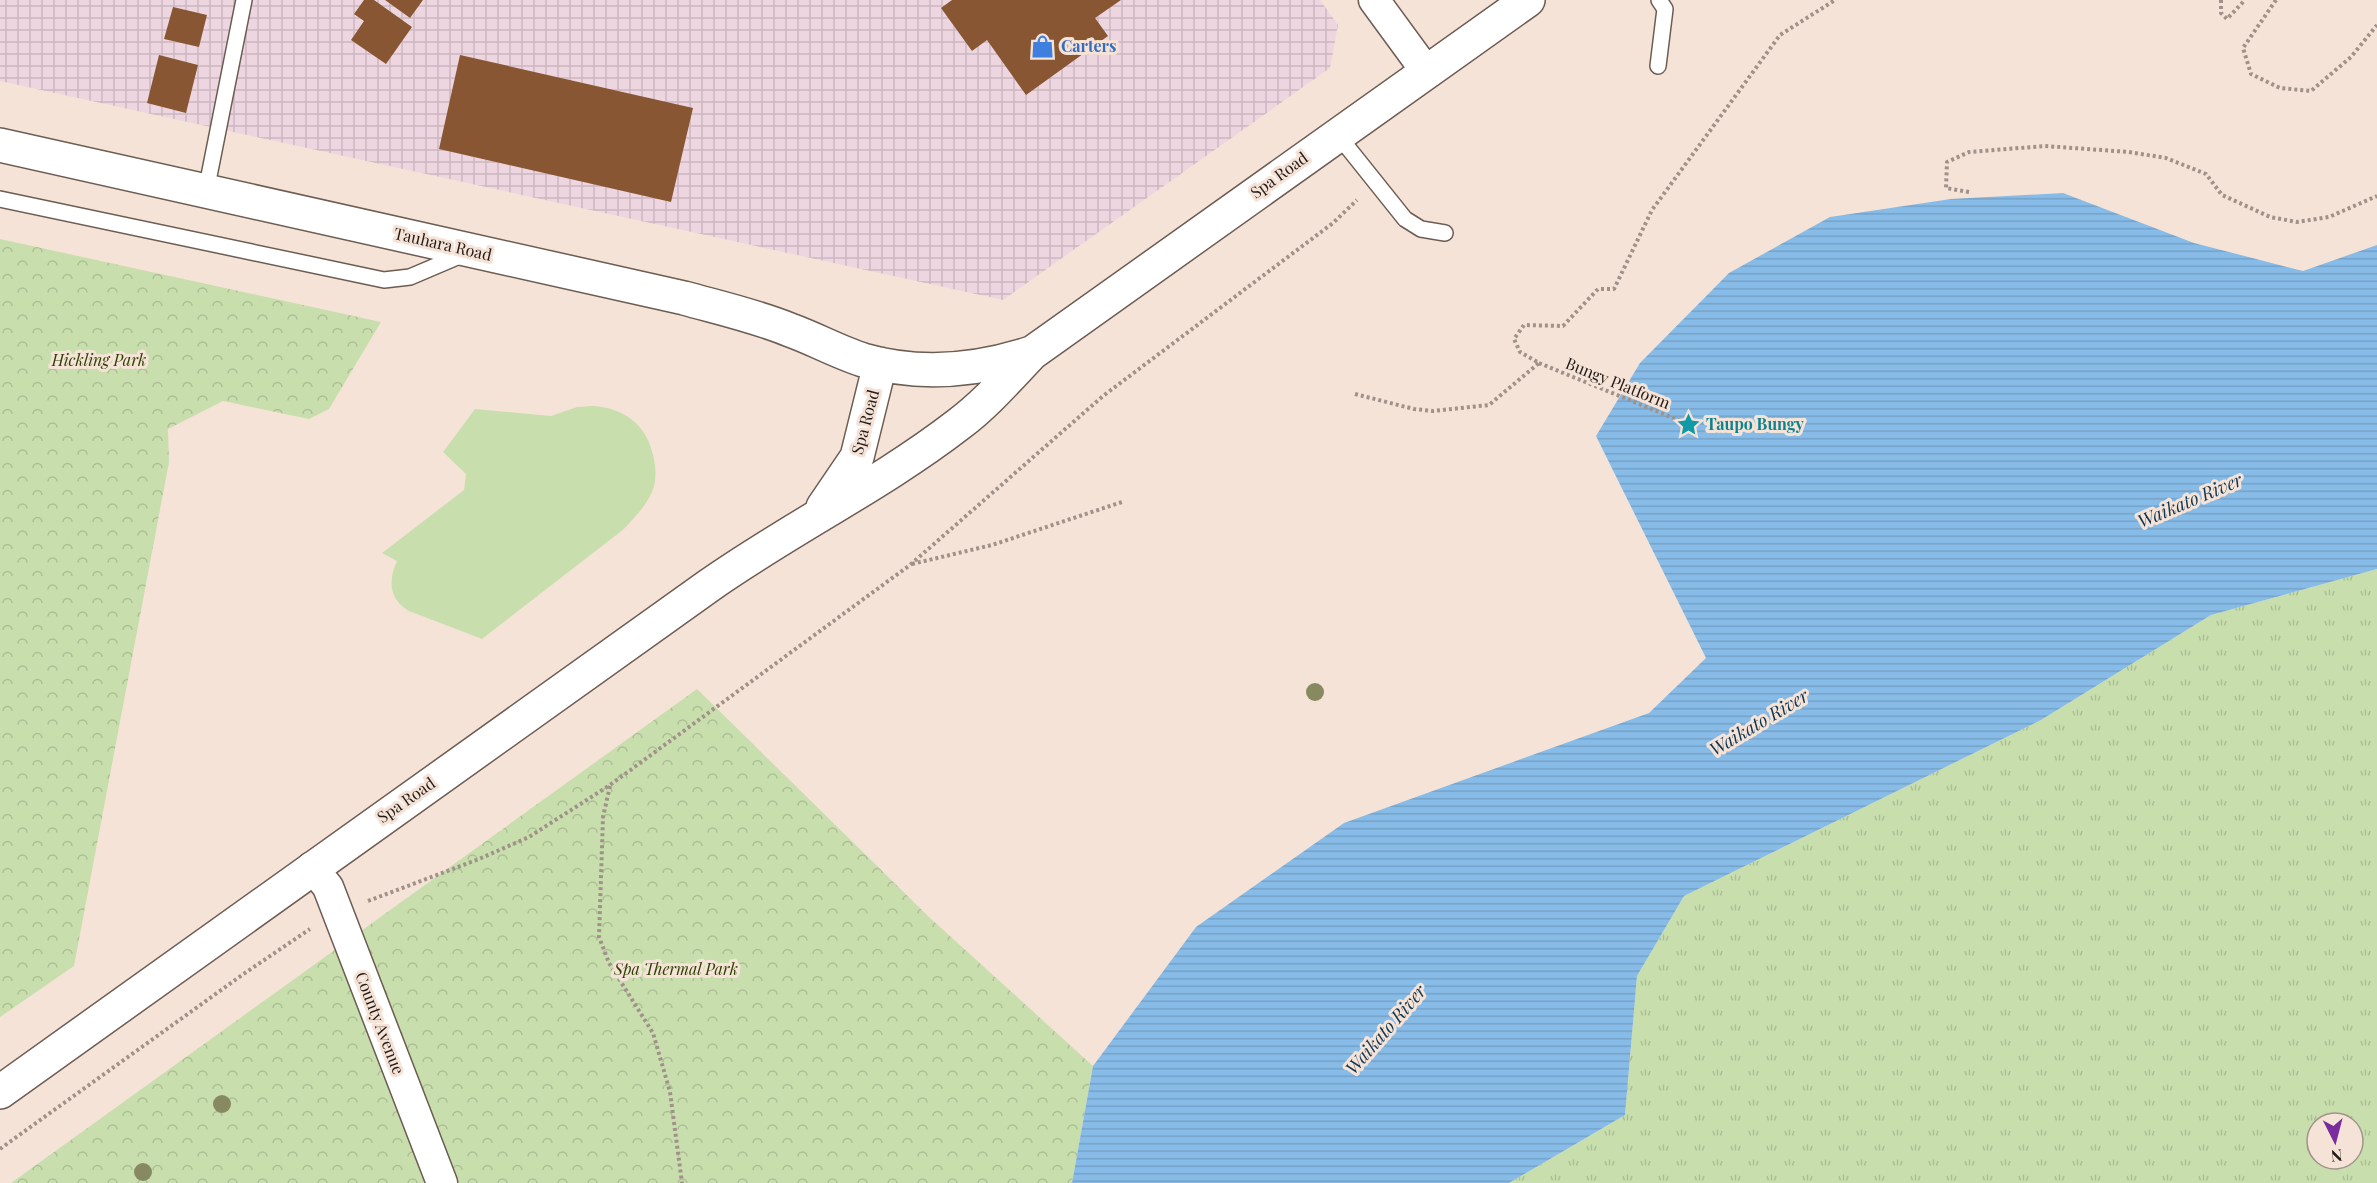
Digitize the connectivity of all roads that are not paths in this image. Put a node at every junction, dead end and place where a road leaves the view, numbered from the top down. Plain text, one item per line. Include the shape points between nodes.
1 (244, 0) edge
2 (1374, 0) edge
3 (1528, 0) edge
4 (1659, 0) edge
5 (1658, 66) dead end
6 (1426, 71) junction
7 (1337, 134) junction
8 (0, 145) edge
9 (206, 191) junction
10 (0, 198) edge
11 (1445, 233) dead end
12 (473, 251) junction
13 (1032, 353) junction
14 (880, 363) junction
15 (817, 516) junction
16 (312, 867) junction
17 (0, 1092) edge
18 (442, 1183) edge

1 - 9 lane
2 - 6 street
3 - 6 main road, Spa Road
4 - 5 lane via 1665,9
6 - 7 main road, Spa Road
7 - 11 lane via 1405,219 1421,229
7 - 13 main road, Spa Road
8 - 9 main road, Tauhara Road
9 - 12 main road, Tauhara Road
10 - 12 lane via 384,280 410,278
12 - 14 main road, Tauhara Road via 750,315 833,349
13 - 14 main road, Spa Road via 998,364 938,371
13 - 15 main road, Spa Road via 963,422 912,459
14 - 15 main road, Spa Road via 857,457
15 - 16 main road, Spa Road via 712,583
16 - 17 main road, Spa Road
16 - 18 street, County Avenue via 328,887

